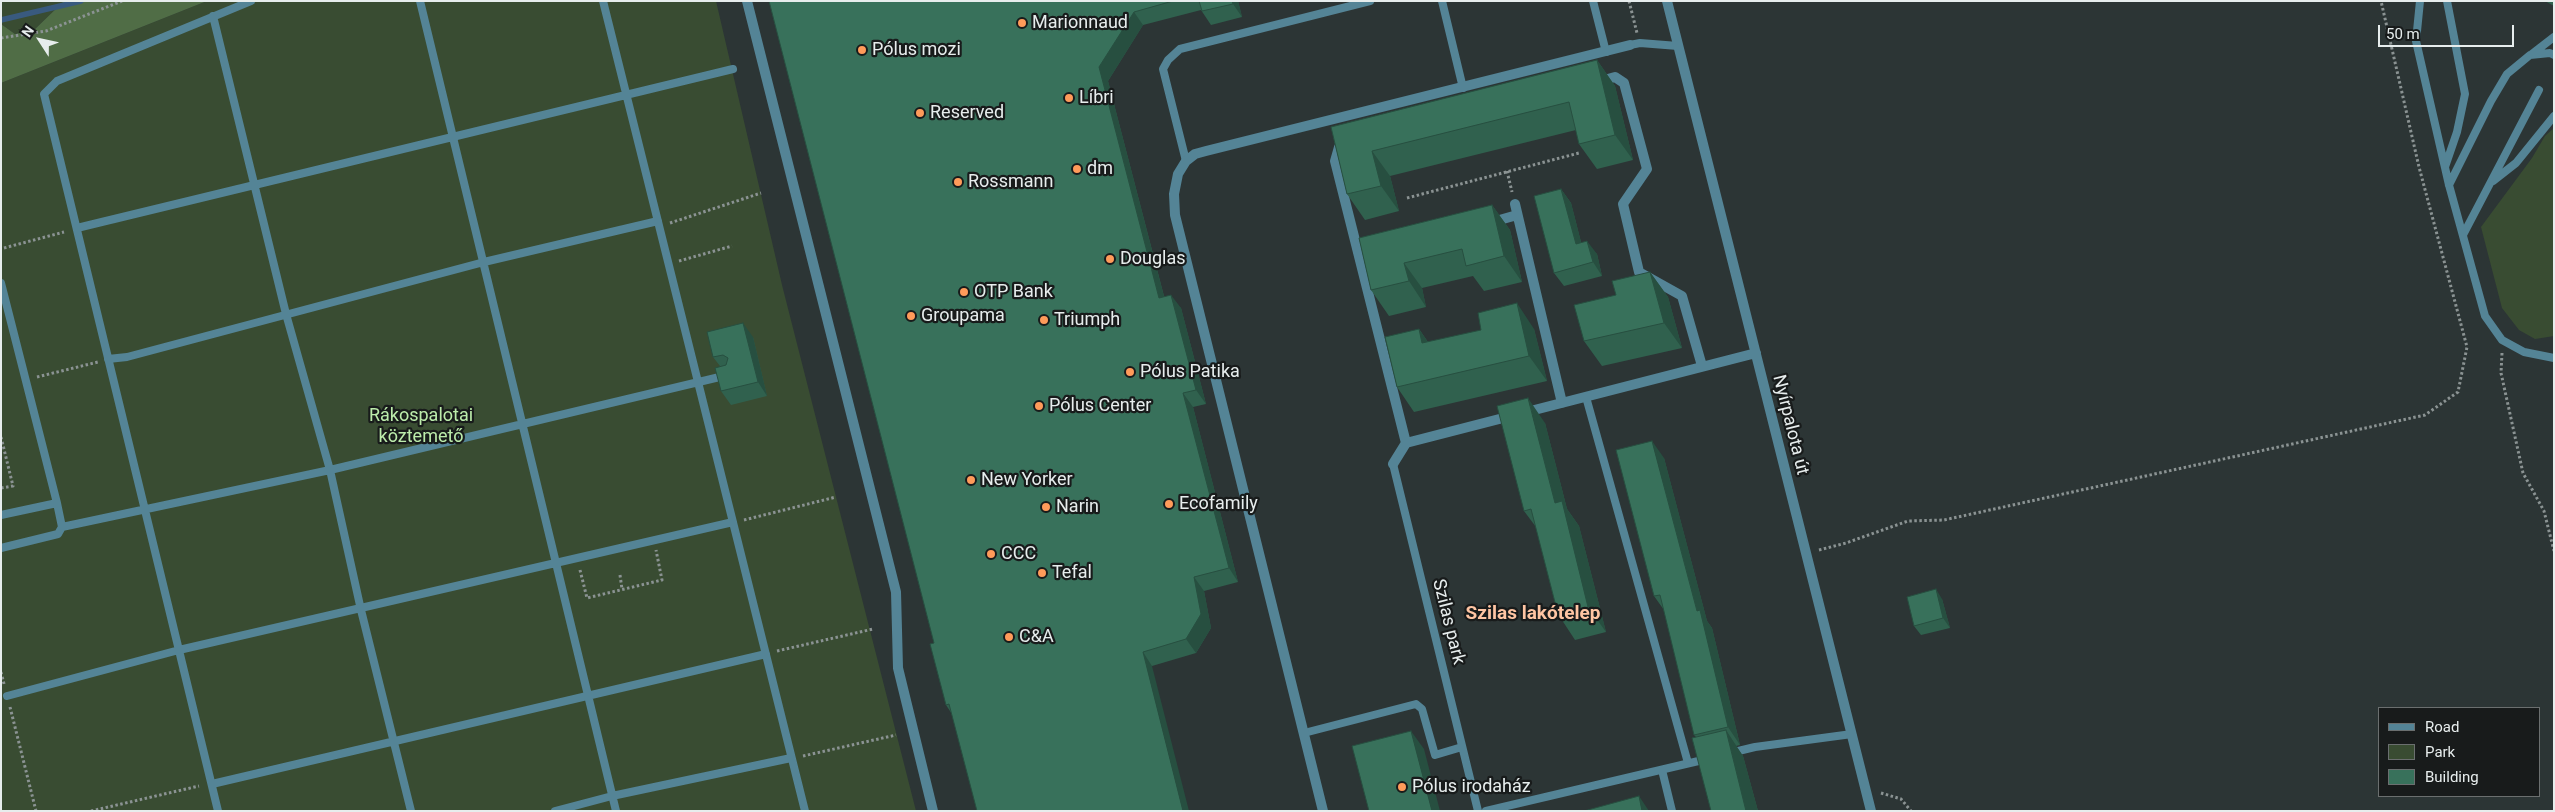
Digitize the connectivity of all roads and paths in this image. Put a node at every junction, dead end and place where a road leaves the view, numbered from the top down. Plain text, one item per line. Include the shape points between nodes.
1 (122, 1) edge
2 (251, 1) edge
3 (420, 1) edge
4 (603, 1) edge
5 (747, 1) edge
6 (1370, 1) edge
7 (1442, 1) edge
8 (1593, 1) edge
9 (1629, 1) edge
10 (1667, 1) edge
11 (2381, 1) edge
12 (2420, 1) edge
13 (2447, 1) edge
14 (213, 16) junction
15 (2554, 37) edge
16 (1, 38) edge
17 (1635, 44) junction
18 (1678, 46) junction
19 (1606, 52) junction
20 (2554, 54) edge
21 (2530, 55) junction
22 (733, 69) dead end
23 (1586, 84) edge
24 (1463, 88) junction
25 (2539, 90) dead end
26 (626, 96) junction
27 (2554, 116) edge
28 (453, 138) junction
29 (1358, 142) edge
30 (1579, 153) edge
31 (1186, 161) junction
32 (2445, 168) junction
33 (1506, 171) junction
34 (2490, 184) junction
35 (254, 185) junction
36 (2449, 185) junction
37 (761, 193) dead end
38 (1407, 198) dead end
39 (1515, 204) joint
40 (1517, 215) junction
41 (659, 224) junction
42 (1482, 224) edge
43 (77, 228) junction
44 (2463, 235) junction
45 (732, 246) dead end
46 (4, 248) dead end
47 (484, 262) junction
48 (669, 264) junction
49 (1, 283) edge
50 (286, 314) junction
51 (2502, 340) junction
52 (1756, 353) junction
53 (2554, 358) edge
54 (108, 359) junction
55 (1702, 366) junction
56 (732, 374) edge
57 (37, 377) dead end
58 (698, 381) junction
59 (1586, 397) junction
60 (1562, 403) junction
61 (522, 423) junction
62 (1, 437) edge
63 (1406, 443) junction
64 (1393, 464) joint
65 (330, 470) junction
66 (1, 488) edge
67 (836, 497) dead end
68 (57, 503) junction
69 (145, 508) junction
70 (1, 516) edge
71 (733, 522) junction
72 (62, 527) junction
73 (654, 540) junction
74 (1, 548) edge
75 (1806, 552) junction
76 (2554, 552) edge
77 (578, 559) junction
78 (557, 565) junction
79 (620, 575) dead end
80 (622, 589) junction
81 (361, 610) junction
82 (874, 629) dead end
83 (179, 650) junction
84 (766, 654) junction
85 (1, 672) edge
86 (7, 696) junction
87 (587, 696) junction
88 (1304, 733) junction
89 (1852, 734) junction
90 (896, 735) dead end
91 (394, 742) junction
92 (1462, 747) junction
93 (791, 758) junction
94 (1688, 763) junction
95 (1662, 770) junction
96 (212, 784) junction
97 (1866, 789) junction
98 (612, 796) junction
99 (36, 811) edge
100 (91, 811) edge
101 (218, 811) edge
102 (411, 811) edge
103 (555, 811) edge
104 (616, 811) edge
105 (805, 811) edge
106 (934, 811) edge
107 (1323, 811) edge
108 (1478, 811) edge
109 (1486, 811) edge
110 (1672, 811) edge
111 (1871, 811) edge
112 (1911, 811) edge

1 - 16 path via 46,30
2 - 14 lane
3 - 28 lane
4 - 26 lane
5 - 106 street via 896,592 898,668
6 - 31 lane via 1180,49 1163,69
7 - 24 lane
8 - 19 lane
9 - 17 path
10 - 18 street, Nyírpalota út
11 - 75 path via 2419,167 2467,347 2458,392 2425,415 1944,520 1908,521 1846,543
12 - 32 lane via 2416,41
13 - 32 lane via 2464,94 2457,132
14 - 35 lane
14 - 43 lane via 57,81 44,94
15 - 21 lane
17 - 18 lane
17 - 19 street
18 - 52 street, Nyírpalota út
19 - 24 street
20 - 21 lane
21 - 36 lane via 2508,74 2491,101
22 - 26 lane
23 - 55 street via 1615,77 1624,83 1647,169 1623,204 1639,272 1682,296
24 - 31 street via 1206,151
25 - 34 lane
26 - 28 lane
26 - 41 lane
27 - 34 lane via 2516,163
28 - 35 lane
28 - 47 lane
29 - 63 street via 1340,147 1335,160 1364,256
30 - 33 path
31 - 88 street via 1178,174 1174,194 1175,216
32 - 36 lane
33 - 38 path
33 - 39 path
34 - 44 lane
35 - 43 lane
35 - 50 lane
36 - 44 lane
37 - 41 path
39 - 40 street
40 - 42 street
40 - 60 street
41 - 47 lane
41 - 48 lane
43 - 46 path
43 - 54 lane
44 - 51 lane via 2485,316
45 - 48 path
47 - 50 lane
47 - 61 lane
48 - 58 lane
49 - 68 lane
50 - 54 lane
50 - 65 lane
51 - 53 lane via 2524,352
51 - 76 path via 2502,374 2523,473 2544,510
52 - 55 street
52 - 75 street, Nyírpalota út
54 - 57 path
54 - 69 lane
55 - 59 street
56 - 58 lane
58 - 61 lane
58 - 71 lane
59 - 60 street
59 - 94 lane
60 - 63 street
61 - 65 lane
61 - 78 lane
62 - 66 path via 13,486
63 - 64 street, Szilas park
64 - 92 lane, Szilas park
65 - 69 lane
65 - 81 lane
67 - 71 path
68 - 70 lane
68 - 72 lane
69 - 72 lane
69 - 83 lane
71 - 73 lane
71 - 84 lane
72 - 74 lane via 58,534
73 - 77 lane
73 - 80 path via 662,580
75 - 89 street, Nyírpalota út
77 - 78 lane
77 - 80 path via 587,598
78 - 81 lane
78 - 87 lane
79 - 80 path
81 - 83 lane
81 - 91 lane
82 - 84 path
83 - 86 lane
83 - 96 lane
84 - 87 lane
84 - 93 lane
85 - 86 path
86 - 99 path
87 - 91 lane
87 - 98 lane
88 - 92 lane via 1416,704 1422,709 1435,755
88 - 107 street
89 - 94 lane via 1755,747
89 - 97 street, Nyírpalota út
90 - 93 path
91 - 96 lane
91 - 102 lane
92 - 108 lane, Szilas park
93 - 98 lane
93 - 105 lane
94 - 95 lane
95 - 109 lane
95 - 110 lane
96 - 100 path
96 - 101 lane
97 - 111 street, Nyírpalota út
97 - 112 path via 1902,799
98 - 103 lane
98 - 104 lane

